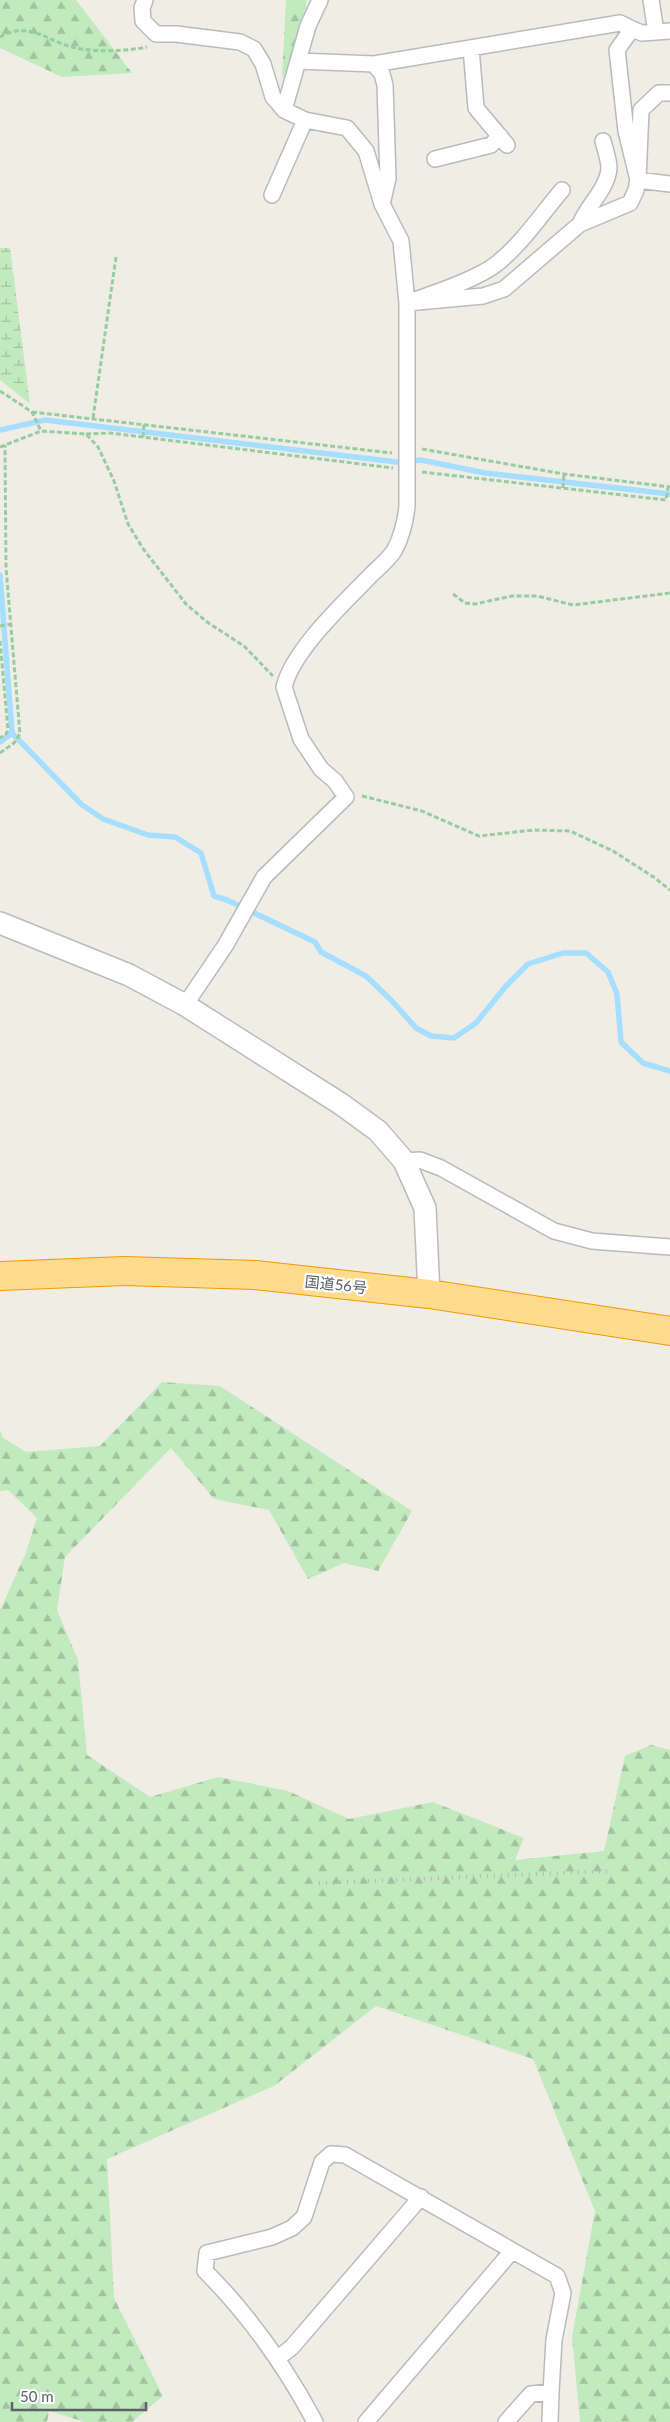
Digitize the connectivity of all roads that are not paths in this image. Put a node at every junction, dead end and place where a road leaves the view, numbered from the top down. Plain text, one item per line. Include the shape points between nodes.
1 (145, 0) edge
2 (320, 0) edge
3 (651, 0) edge
4 (632, 29) junction
5 (663, 31) edge
6 (471, 48) junction
7 (299, 61) junction
8 (374, 64) junction
9 (670, 93) edge
10 (284, 110) junction
11 (305, 120) junction
12 (603, 141) dead end
13 (435, 159) dead end
14 (638, 180) junction
15 (670, 184) edge
16 (562, 190) dead end
17 (272, 194) dead end
18 (382, 204) junction
19 (580, 224) junction
20 (407, 303) junction
21 (0, 923) edge
22 (185, 1005) junction
23 (404, 1160) junction
24 (670, 1247) edge
25 (0, 1276) edge
26 (429, 1294) junction
27 (670, 1331) edge
28 (421, 2196) junction
29 (512, 2251) junction
30 (278, 2358) junction
31 (551, 2392) junction
32 (315, 2422) edge
33 (366, 2422) edge
34 (506, 2422) edge
35 (550, 2422) edge

1 - 10 street via 143,21 156,34 240,42 254,49 264,64 273,97
2 - 7 street via 308,26
3 - 5 street
4 - 5 street via 642,33
4 - 6 street via 620,23
4 - 14 street via 617,50 626,131
6 - 8 street
6 - 13 street via 476,108 503,141
7 - 8 street
7 - 10 street
8 - 18 street via 385,85 388,178
9 - 14 street via 659,94 641,110
10 - 11 street
11 - 17 street
11 - 18 street via 347,128 366,150
12 - 19 street via 609,168 606,182 585,211
14 - 15 street
14 - 19 street via 630,202
16 - 20 street via 494,266
18 - 20 street via 401,241
19 - 20 street via 504,289 483,296
20 - 22 street via 408,459 404,532 393,552 324,624 297,658 284,687 301,739 321,769 336,780 346,797 264,876 225,946
21 - 22 street via 130,975
22 - 23 street via 341,1104 378,1131
23 - 24 street via 420,1160 441,1168 554,1231 592,1241
23 - 26 street via 425,1208
25 - 26 highway, 国道56号 via 124,1271 255,1275
26 - 27 highway, 国道56号
28 - 29 street
28 - 30 street via 292,2347
28 - 30 street via 345,2155 331,2154 322,2162 304,2217 292,2228 272,2237 207,2253 205,2271 235,2301
29 - 31 street via 557,2276 563,2292 554,2340
29 - 33 street
30 - 32 street
31 - 34 street via 531,2394
31 - 35 street

